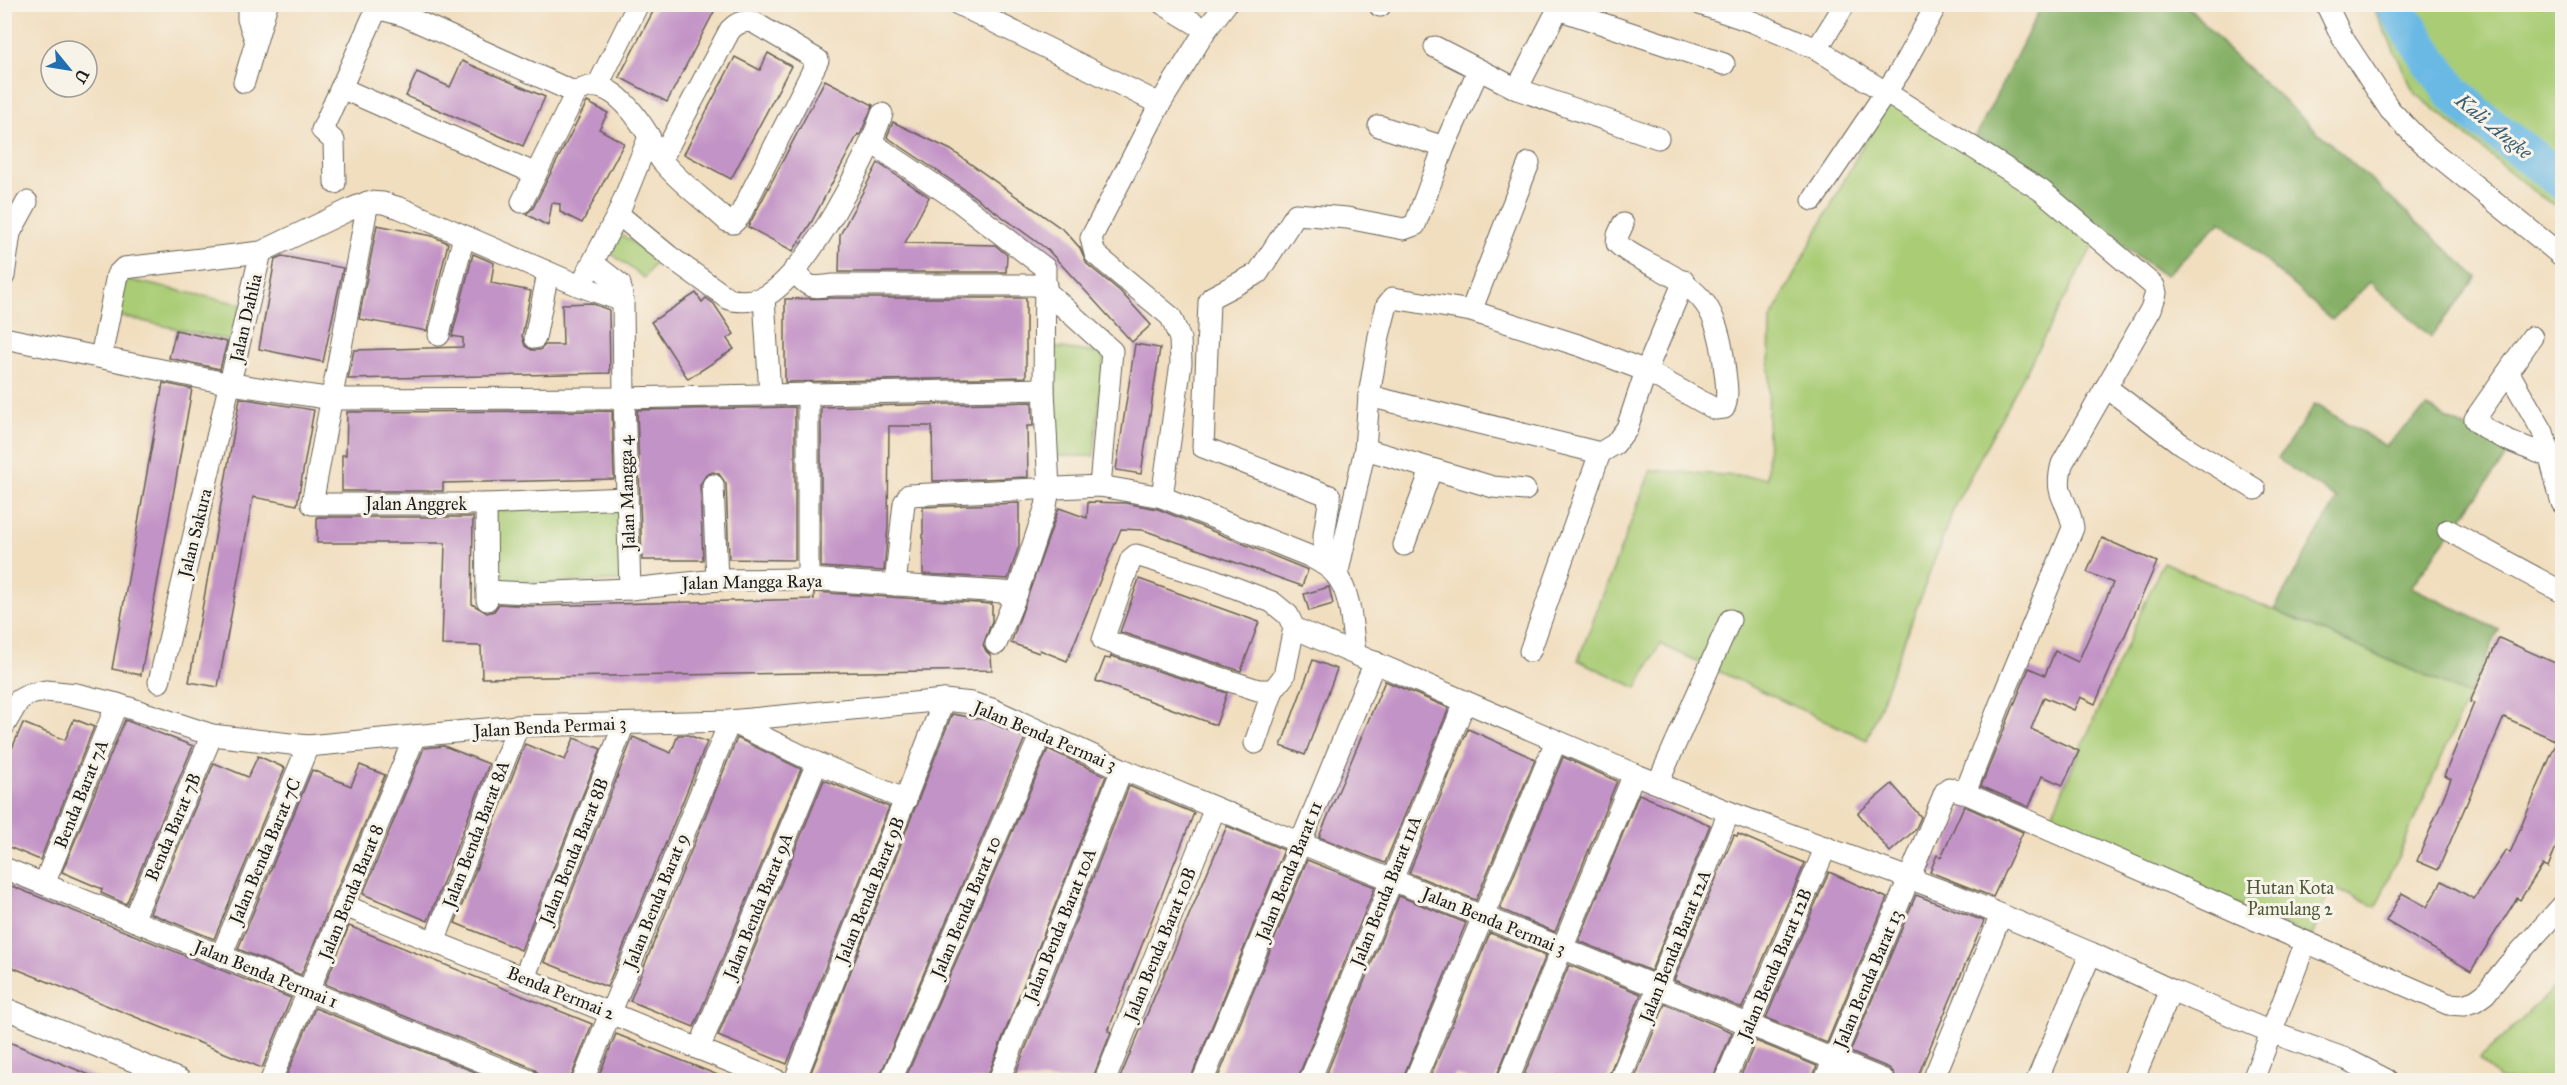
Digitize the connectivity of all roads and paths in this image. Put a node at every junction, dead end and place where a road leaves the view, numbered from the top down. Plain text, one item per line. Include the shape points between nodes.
1 (248, 4) edge
2 (267, 4) edge
3 (638, 4) edge
4 (958, 4) edge
5 (1163, 4) edge
6 (1226, 4) edge
7 (1701, 4) edge
8 (1845, 4) edge
9 (1937, 4) edge
10 (2326, 4) edge
11 (369, 6) edge
12 (406, 10) edge
13 (1206, 30) junction
14 (255, 39) junction
15 (1435, 48) dead end
16 (1817, 49) junction
17 (1724, 64) dead end
18 (1478, 71) junction
19 (244, 82) dead end
20 (598, 85) junction
21 (340, 88) junction
22 (1517, 89) junction
23 (1886, 92) junction
24 (576, 93) junction
25 (1160, 104) junction
26 (882, 114) dead end
27 (1379, 126) dead end
28 (649, 137) junction
29 (1658, 138) dead end
30 (872, 143) junction
31 (1444, 147) junction
32 (661, 160) junction
33 (1529, 163) dead end
34 (536, 174) junction
35 (335, 183) dead end
36 (1813, 200) dead end
37 (27, 202) dead end
38 (368, 202) junction
39 (522, 202) dead end
40 (618, 214) junction
41 (1623, 224) dead end
42 (464, 236) junction
43 (261, 252) junction
44 (2562, 256) edge
45 (593, 263) junction
46 (794, 270) junction
47 (548, 273) junction
48 (4, 276) edge
49 (1684, 281) junction
50 (580, 286) junction
51 (1046, 288) junction
52 (764, 297) junction
53 (623, 301) junction
54 (1471, 311) junction
55 (439, 335) dead end
56 (4, 338) edge
57 (535, 338) dead end
58 (2532, 338) dead end
59 (101, 357) junction
60 (1646, 371) junction
61 (2509, 373) junction
62 (231, 384) junction
63 (2106, 387) junction
64 (1044, 389) junction
65 (808, 393) junction
66 (770, 394) junction
67 (1369, 396) junction
68 (624, 398) junction
69 (333, 399) junction
70 (1365, 450) junction
71 (1600, 453) junction
72 (2551, 457) junction
73 (1431, 470) junction
74 (713, 484) dead end
75 (1100, 486) junction
76 (1049, 489) junction
77 (2255, 489) dead end
78 (1525, 490) dead end
79 (1162, 497) junction
80 (627, 498) junction
81 (486, 504) junction
82 (2562, 504) edge
83 (2448, 530) dead end
84 (1404, 545) dead end
85 (1330, 570) junction
86 (808, 579) junction
87 (717, 580) junction
88 (896, 585) junction
89 (630, 589) junction
90 (2562, 592) edge
91 (1017, 593) junction
92 (1730, 620) dead end
93 (1294, 628) junction
94 (996, 644) dead end
95 (1530, 651) dead end
96 (1355, 653) junction
97 (1375, 662) junction
98 (159, 682) dead end
99 (1273, 690) junction
100 (944, 700) junction
101 (1465, 702) junction
102 (117, 704) junction
103 (730, 721) junction
104 (624, 724) junction
105 (4, 726) edge
106 (518, 726) junction
107 (1041, 734) junction
108 (212, 735) junction
109 (415, 736) junction
110 (1556, 741) junction
111 (1255, 743) dead end
112 (308, 747) junction
113 (817, 763) junction
114 (1122, 769) junction
115 (1634, 774) junction
116 (1658, 783) junction
117 (1965, 793) junction
118 (906, 801) junction
119 (1215, 808) junction
120 (1729, 812) junction
121 (1300, 843) junction
122 (1826, 847) junction
123 (4, 868) edge
124 (1910, 877) junction
125 (1391, 879) junction
126 (44, 884) junction
127 (345, 906) junction
128 (2562, 906) edge
129 (2001, 915) junction
130 (1483, 916) junction
131 (134, 920) junction
132 (434, 942) junction
133 (2306, 944) junction
134 (1562, 948) junction
135 (2091, 953) junction
136 (221, 956) junction
137 (524, 978) junction
138 (1660, 988) junction
139 (2170, 990) junction
140 (309, 992) junction
141 (4, 1008) edge
142 (610, 1013) junction
143 (1749, 1025) junction
144 (2273, 1033) junction
145 (699, 1049) junction
146 (1834, 1060) junction
147 (180, 1080) edge
148 (271, 1080) edge
149 (528, 1080) edge
150 (583, 1080) edge
151 (776, 1080) edge
152 (795, 1080) edge
153 (891, 1080) edge
154 (999, 1080) edge
155 (1105, 1080) edge
156 (1203, 1080) edge
157 (1310, 1080) edge
158 (1415, 1080) edge
159 (1508, 1080) edge
160 (1620, 1080) edge
161 (1725, 1080) edge
162 (1826, 1080) edge
163 (1884, 1080) edge
164 (1933, 1080) edge
165 (2037, 1080) edge
166 (2133, 1080) edge
167 (2253, 1080) edge
168 (2387, 1080) edge

1 - 14 street
2 - 14 street
3 - 20 street
4 - 25 street
5 - 13 street
6 - 13 street
7 - 16 street
8 - 16 street
9 - 23 street
10 - 44 street via 2342,37 2390,110 2422,143
11 - 12 street
11 - 21 street
12 - 24 street
13 - 25 street
14 - 19 street
15 - 18 street
16 - 23 street
17 - 22 street via 1558,9
18 - 22 street
18 - 31 street
20 - 24 street via 589,85
20 - 28 street via 634,113
21 - 34 street
21 - 35 street via 322,130 334,141
22 - 29 street
23 - 36 street
23 - 63 street via 2042,191 2154,286 2156,294 2151,309
24 - 34 street
25 - 79 street via 1093,233 1091,244 1095,254 1171,317 1177,329 1181,363
26 - 30 street
27 - 31 street
28 - 32 street
28 - 40 street
30 - 46 street via 818,240
30 - 51 street via 1042,263
31 - 85 street via 1414,225 1404,229 1347,218 1296,214 1258,273 1209,302 1204,448 1330,496 1324,535
32 - 32 street via 733,223 818,60 753,22 736,24
33 - 54 street
34 - 39 street
37 - 48 street via 10,233
38 - 42 street via 400,208
38 - 43 street
38 - 69 street
40 - 45 street
40 - 52 street via 729,299
41 - 49 street via 1616,239 1621,247
42 - 47 street
42 - 55 street
43 - 59 street via 120,270
43 - 62 street, Jalan Dahlia
45 - 50 street
45 - 53 street via 620,284
46 - 51 street via 813,288
46 - 52 street
47 - 50 street
47 - 57 street
49 - 60 street
49 - 60 street via 1716,323 1726,404 1715,409
50 - 53 street
51 - 64 street
51 - 75 street via 1112,351
52 - 66 street
53 - 68 street, Jalan Mangga 4
54 - 60 street
54 - 67 street via 1397,298 1389,301
56 - 59 street
58 - 61 street
59 - 62 street
60 - 71 street via 1625,434
61 - 72 street via 2532,409
61 - 72 street via 2476,416 2476,422
62 - 69 street
62 - 98 street, Jalan Sakura
63 - 77 street via 2187,448
63 - 117 street via 2062,464 2058,490 2072,519 2070,540
64 - 65 street
64 - 76 street
65 - 66 street
65 - 86 street
66 - 68 street
67 - 70 street
67 - 71 street
68 - 69 street
68 - 80 street, Jalan Mangga 4
69 - 81 street, Jalan Anggrek via 312,504
70 - 73 street
70 - 85 street
71 - 95 street
72 - 82 street
73 - 78 street via 1493,487
73 - 84 street
74 - 87 street
75 - 76 street
75 - 79 street
76 - 88 street via 909,495 904,503
76 - 91 street
79 - 85 street via 1309,556
80 - 81 street, Jalan Anggrek
80 - 89 street, Jalan Mangga 4
81 - 89 street, Jalan Mangga Raya via 487,596
83 - 90 street
85 - 96 street via 1349,609
86 - 87 street, Jalan Mangga Raya
86 - 88 street, Jalan Mangga Raya
87 - 89 street, Jalan Mangga Raya
88 - 91 street, Jalan Mangga Raya
91 - 94 street
92 - 116 street
93 - 96 street
93 - 99 street via 1284,676
93 - 99 street via 1288,615 1272,602 1136,555 1131,559 1101,638 1258,690
96 - 97 street
97 - 101 street
97 - 121 street, Jalan Benda Barat 11
99 - 111 street
100 - 103 street, Jalan Benda Permai 3
100 - 107 street, Jalan Benda Permai 3 via 992,709
100 - 118 street, Jalan Benda Barat 9B
101 - 110 street
101 - 125 street, Jalan Benda Barat 11A
102 - 105 street, Jalan Benda Permai 3 via 76,694 30,694 19,700
102 - 108 street, Jalan Benda Permai 3
102 - 126 street, Benda Barat 7A
103 - 104 street, Jalan Benda Permai 3
103 - 113 street
103 - 142 street, Jalan Benda Barat 9
104 - 106 street, Jalan Benda Permai 3
104 - 137 street, Jalan Benda Barat 8B
106 - 109 street, Jalan Benda Permai 3
106 - 132 street, Jalan Benda Barat 8A
107 - 114 street, Jalan Benda Permai 3
107 - 153 street, Jalan Benda Barat 10
108 - 112 street, Jalan Benda Permai 3
108 - 131 street, Benda Barat 7B
109 - 112 street, Jalan Benda Permai 3
109 - 127 street, Jalan Benda Barat 8
110 - 115 street
110 - 130 street
112 - 136 street, Jalan Benda Barat 7C
113 - 118 street
113 - 145 street, Jalan Benda Barat 9A
114 - 119 street, Jalan Benda Permai 3
114 - 154 street, Jalan Benda Barat 10A
115 - 116 street
115 - 134 street
116 - 120 street
117 - 124 street, Jalan Benda Barat 13 via 1949,788 1946,791
117 - 133 street
118 - 152 street, Jalan Benda Barat 9B
119 - 121 street, Jalan Benda Permai 3
119 - 155 street, Jalan Benda Barat 10B
120 - 122 street
120 - 138 street, Jalan Benda Barat 12A
121 - 125 street, Jalan Benda Permai 3
121 - 156 street, Jalan Benda Barat 11
122 - 124 street
122 - 143 street, Jalan Benda Barat 12B
123 - 126 street, Jalan Benda Permai 1
124 - 129 street
124 - 146 street, Jalan Benda Barat 13
125 - 130 street, Jalan Benda Permai 3
125 - 157 street, Jalan Benda Barat 11A
126 - 131 street, Jalan Benda Permai 1
127 - 132 street, Benda Permai 2
127 - 140 street, Jalan Benda Barat 8
128 - 133 street via 2485,994 2463,1005 2448,1004
129 - 135 street
129 - 164 street
130 - 134 street, Jalan Benda Permai 3
130 - 158 street
131 - 136 street, Jalan Benda Permai 1
132 - 137 street, Benda Permai 2
133 - 144 street
134 - 138 street, Jalan Benda Permai 3
134 - 159 street
135 - 139 street
135 - 165 street
136 - 140 street, Jalan Benda Permai 1
137 - 142 street, Benda Permai 2
138 - 143 street, Jalan Benda Permai 3
138 - 160 street, Jalan Benda Barat 12A
139 - 144 street
139 - 166 street
140 - 148 street, Jalan Benda Barat 8
140 - 149 street, Jalan Benda Permai 1
141 - 147 street
142 - 145 street, Benda Permai 2
142 - 150 street, Jalan Benda Barat 9
143 - 146 street, Jalan Benda Permai 3
143 - 161 street, Jalan Benda Barat 12B
144 - 167 street
144 - 168 street via 2346,1059
145 - 151 street, Benda Permai 2
146 - 162 street, Jalan Benda Barat 13
146 - 163 street, Jalan Benda Permai 3

